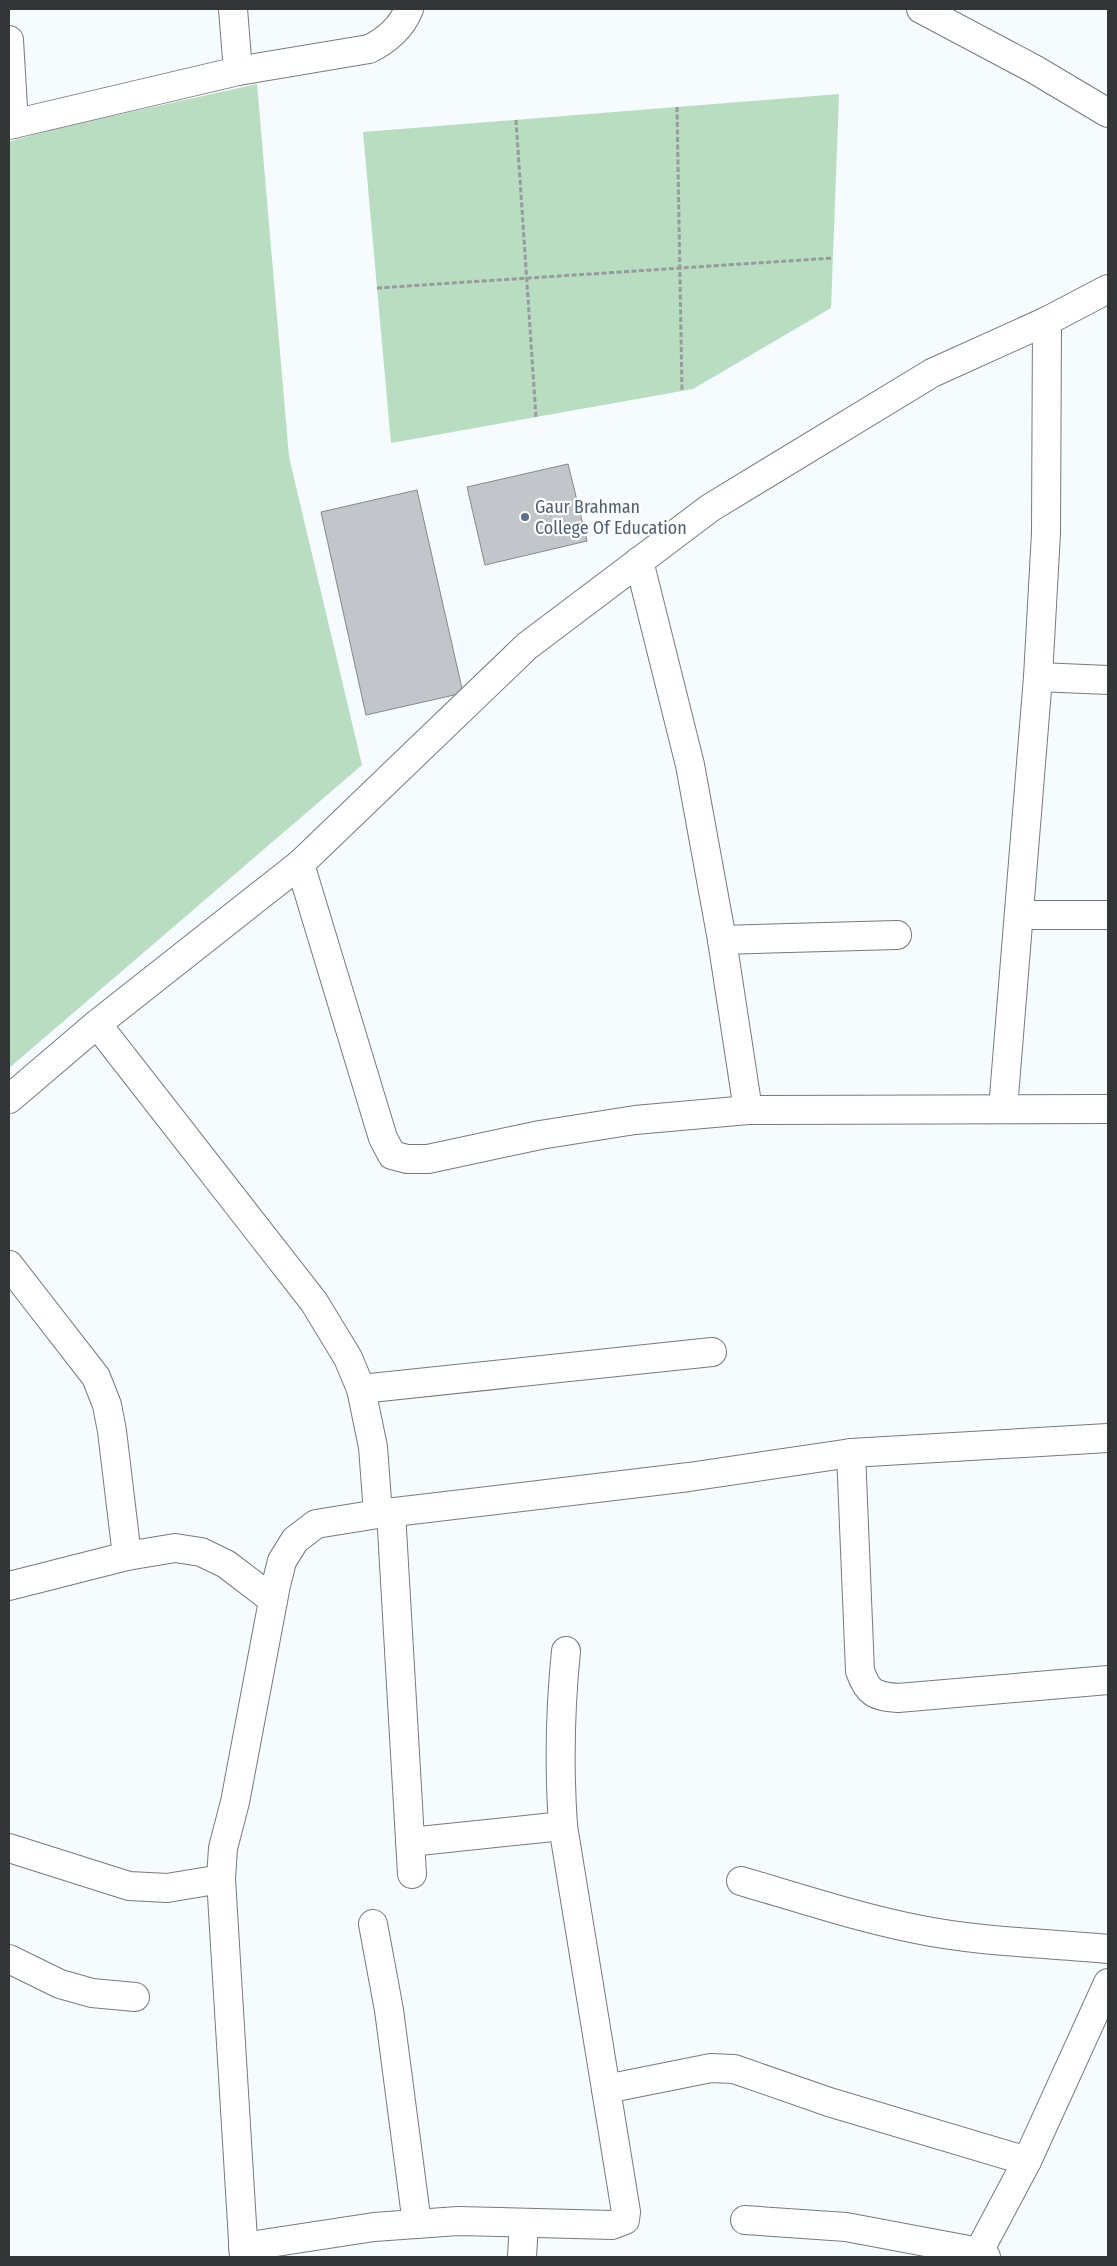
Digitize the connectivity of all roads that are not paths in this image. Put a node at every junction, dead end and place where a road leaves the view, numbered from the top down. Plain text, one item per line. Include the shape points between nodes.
1 (234, 9) edge
2 (409, 9) edge
3 (921, 9) edge
4 (9, 40) edge
5 (238, 70) junction
6 (1108, 113) edge
7 (11, 124) edge
8 (1108, 289) edge
9 (1047, 320) junction
10 (639, 561) junction
11 (1038, 677) junction
12 (1108, 680) edge
13 (300, 864) junction
14 (1019, 915) junction
15 (1108, 915) edge
16 (897, 934) dead end
17 (722, 940) junction
18 (97, 1024) junction
19 (9, 1099) edge
20 (1003, 1109) junction
21 (1108, 1109) edge
22 (748, 1110) junction
23 (9, 1265) edge
24 (712, 1352) dead end
25 (361, 1389) junction
26 (1108, 1438) edge
27 (851, 1453) junction
28 (384, 1513) junction
29 (127, 1556) junction
30 (9, 1586) edge
31 (273, 1600) junction
32 (566, 1651) dead end
33 (1108, 1680) edge
34 (563, 1826) junction
35 (410, 1842) junction
36 (9, 1848) edge
37 (412, 1874) dead end
38 (221, 1879) junction
39 (741, 1881) dead end
40 (373, 1924) dead end
41 (1108, 1948) edge
42 (9, 1959) edge
43 (1108, 1984) edge
44 (135, 1997) dead end
45 (606, 2089) junction
46 (1027, 2161) junction
47 (745, 2220) dead end
48 (524, 2222) junction
49 (417, 2224) junction
50 (243, 2252) edge
51 (980, 2256) edge
52 (522, 2257) edge

1 - 5 street
2 - 5 street via 384,42 369,48
3 - 6 street
4 - 7 street
5 - 7 street
8 - 9 street
9 - 10 street via 932,373 710,508
9 - 11 street via 1046,533
10 - 13 street via 528,646
10 - 17 street via 690,765
11 - 12 street
11 - 14 street
13 - 18 street
13 - 22 street via 383,1138 392,1155 407,1159 428,1158 636,1120
14 - 15 street
14 - 20 street
16 - 17 street
17 - 22 street
18 - 19 street
18 - 25 street via 314,1302 348,1358
20 - 21 street
20 - 22 street
23 - 29 street via 100,1386 112,1431
24 - 25 street
25 - 28 street
26 - 27 street
27 - 28 street via 689,1478
27 - 33 street via 860,1670 866,1686 878,1697
28 - 31 street via 316,1524 295,1540 282,1561
28 - 35 street
29 - 30 street
29 - 31 street via 175,1548 201,1552 226,1564
31 - 38 street via 235,1802 223,1848
32 - 34 street via 560,1709
34 - 35 street
34 - 45 street
35 - 37 street
36 - 38 street via 129,1886 167,1888
38 - 50 street
39 - 41 street via 853,1914 918,1929 972,1937
40 - 49 street via 389,2010
42 - 44 street via 60,1984 92,1993
43 - 46 street
45 - 46 street via 711,2068 734,2069 829,2102
45 - 48 street via 625,2220 612,2225
46 - 51 street
47 - 51 street via 846,2227
48 - 49 street
48 - 52 street
49 - 50 street via 374,2228

